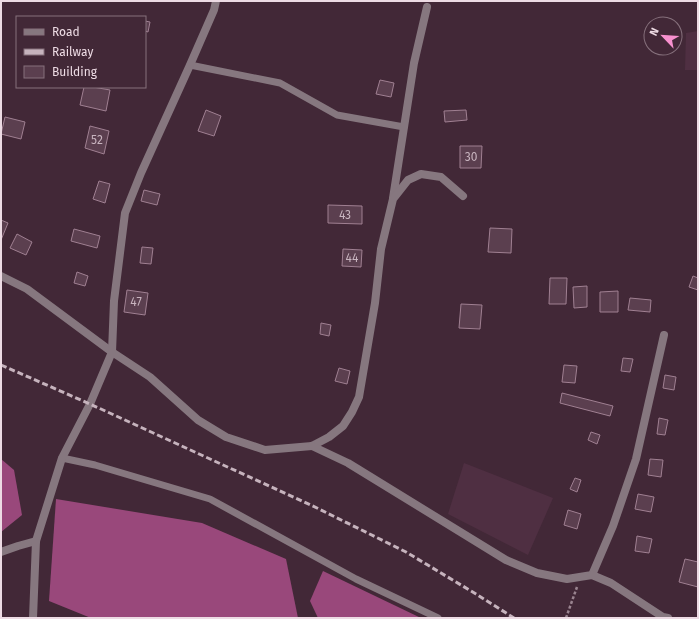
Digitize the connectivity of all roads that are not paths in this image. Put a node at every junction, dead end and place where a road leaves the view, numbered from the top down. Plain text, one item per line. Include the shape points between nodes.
1 (216, 1) edge
2 (427, 7) dead end
3 (190, 65) junction
4 (404, 127) junction
5 (463, 196) dead end
6 (393, 199) junction
7 (1, 276) edge
8 (664, 335) dead end
9 (112, 352) junction
10 (312, 446) junction
11 (62, 458) junction
12 (36, 541) junction
13 (1, 552) edge
14 (592, 575) junction
15 (33, 618) edge
16 (438, 618) edge
17 (668, 618) edge

1 - 3 street
2 - 4 street via 414,63
3 - 4 lane via 280,83 337,115
3 - 9 street via 125,213 114,301
4 - 6 street
5 - 6 street via 441,178 421,174 408,180
6 - 10 street via 381,249 375,303 359,397 343,426
7 - 9 street via 27,289
8 - 14 street via 636,458 613,526
9 - 10 street via 150,377 198,420 226,437 265,450
9 - 11 street via 90,404
10 - 14 street via 348,463 506,560 537,573 567,579
11 - 12 street
11 - 16 lane via 96,465 210,499 356,579
12 - 13 street
12 - 15 street
14 - 17 street via 611,583

